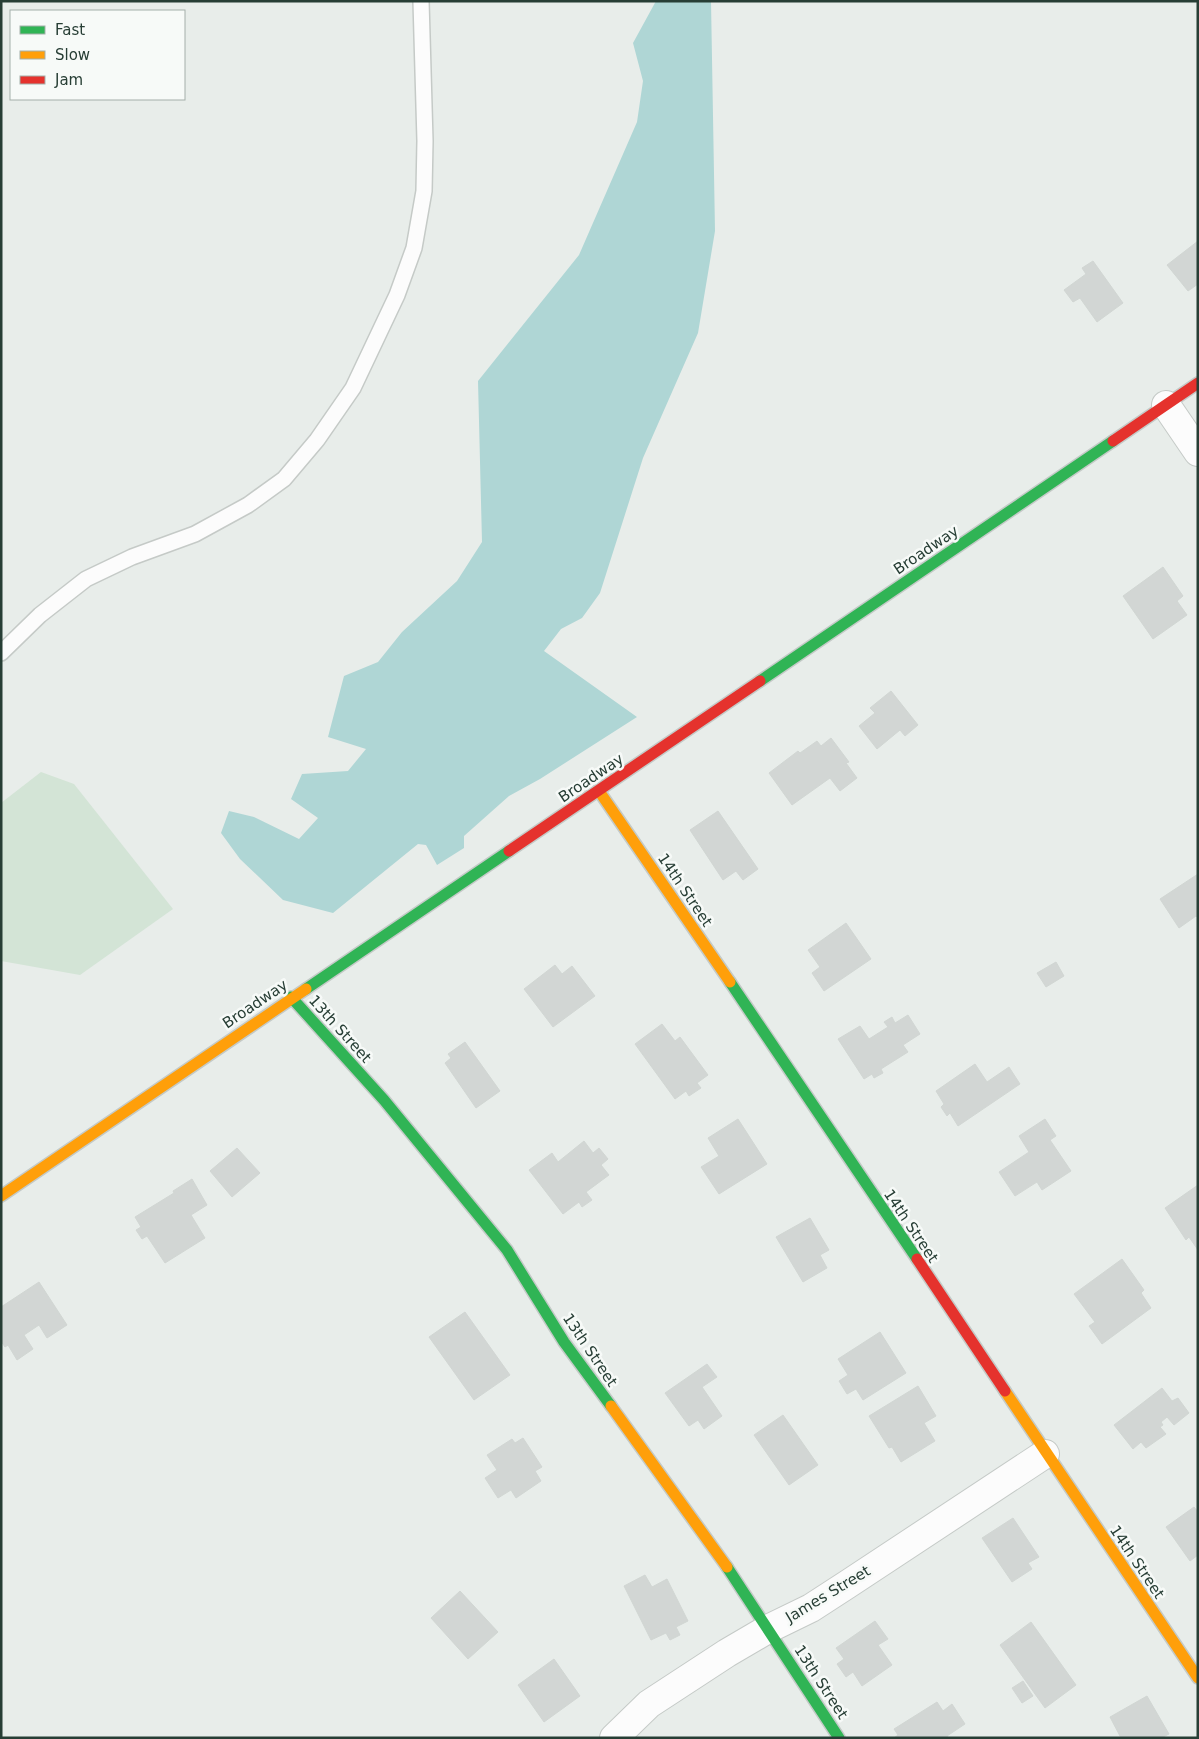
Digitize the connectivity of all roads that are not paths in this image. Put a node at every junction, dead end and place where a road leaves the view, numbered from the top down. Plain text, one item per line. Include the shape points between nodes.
1 (421, 1) edge
2 (1198, 383) edge
3 (1166, 405) junction
4 (1198, 452) edge
5 (1, 653) edge
6 (598, 791) junction
7 (292, 997) junction
8 (1, 1196) edge
9 (1045, 1454) junction
10 (768, 1629) junction
11 (1198, 1678) edge
12 (614, 1738) edge
13 (839, 1738) edge

1 - 5 lane via 426,141 424,190 414,248 398,295 353,388 284,479 248,506 195,534 132,557 86,579
2 - 3 street, Broadway
3 - 4 street
3 - 6 street, Broadway
6 - 7 street, Broadway
6 - 9 street, 14th Street
7 - 8 street, Broadway
7 - 10 street, 13th Street via 384,1100 507,1250 564,1342
9 - 10 street, James Street via 811,1608
9 - 11 street, 14th Street
10 - 12 street, James Street via 649,1704
10 - 13 street, 13th Street

